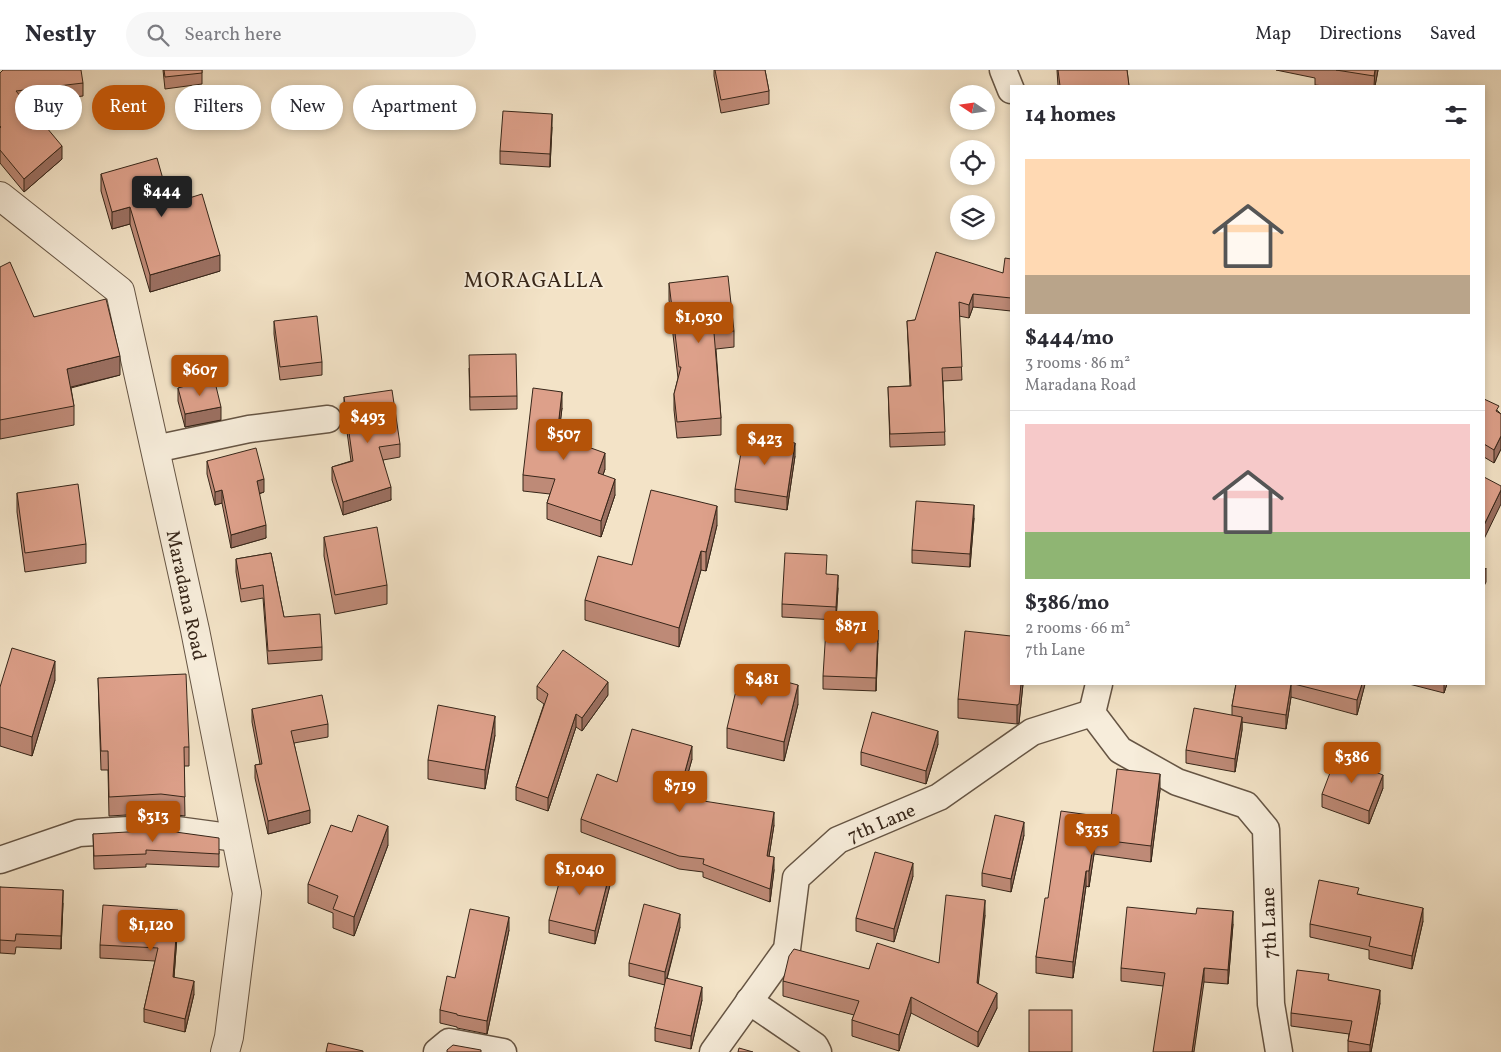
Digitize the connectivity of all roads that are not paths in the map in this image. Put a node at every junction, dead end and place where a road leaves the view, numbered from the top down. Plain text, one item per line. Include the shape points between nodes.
1 (1003, 70) edge
2 (1010, 88) edge
3 (0, 196) edge
4 (328, 419) dead end
5 (155, 449) junction
6 (1099, 685) edge
7 (1092, 713) junction
8 (236, 838) junction
9 (0, 860) edge
10 (749, 1001) junction
11 (224, 1052) edge
12 (438, 1052) edge
13 (503, 1052) edge
14 (713, 1052) edge
15 (818, 1052) edge
16 (1279, 1052) edge

1 - 2 street
3 - 5 street, Maradana Road via 120,291
4 - 5 street via 249,429
5 - 8 street, Maradana Road
6 - 7 street
7 - 10 street, 7th Lane via 1032,732 940,796 838,840 796,878 786,949
7 - 16 street, 7th Lane via 1120,750 1177,782 1246,805 1266,829 1271,1004
8 - 9 street via 162,828 79,833
8 - 11 street, Maradana Road via 246,893 229,1037
10 - 14 street, 7th Lane
10 - 15 street via 815,1046
12 - 13 street via 449,1042

